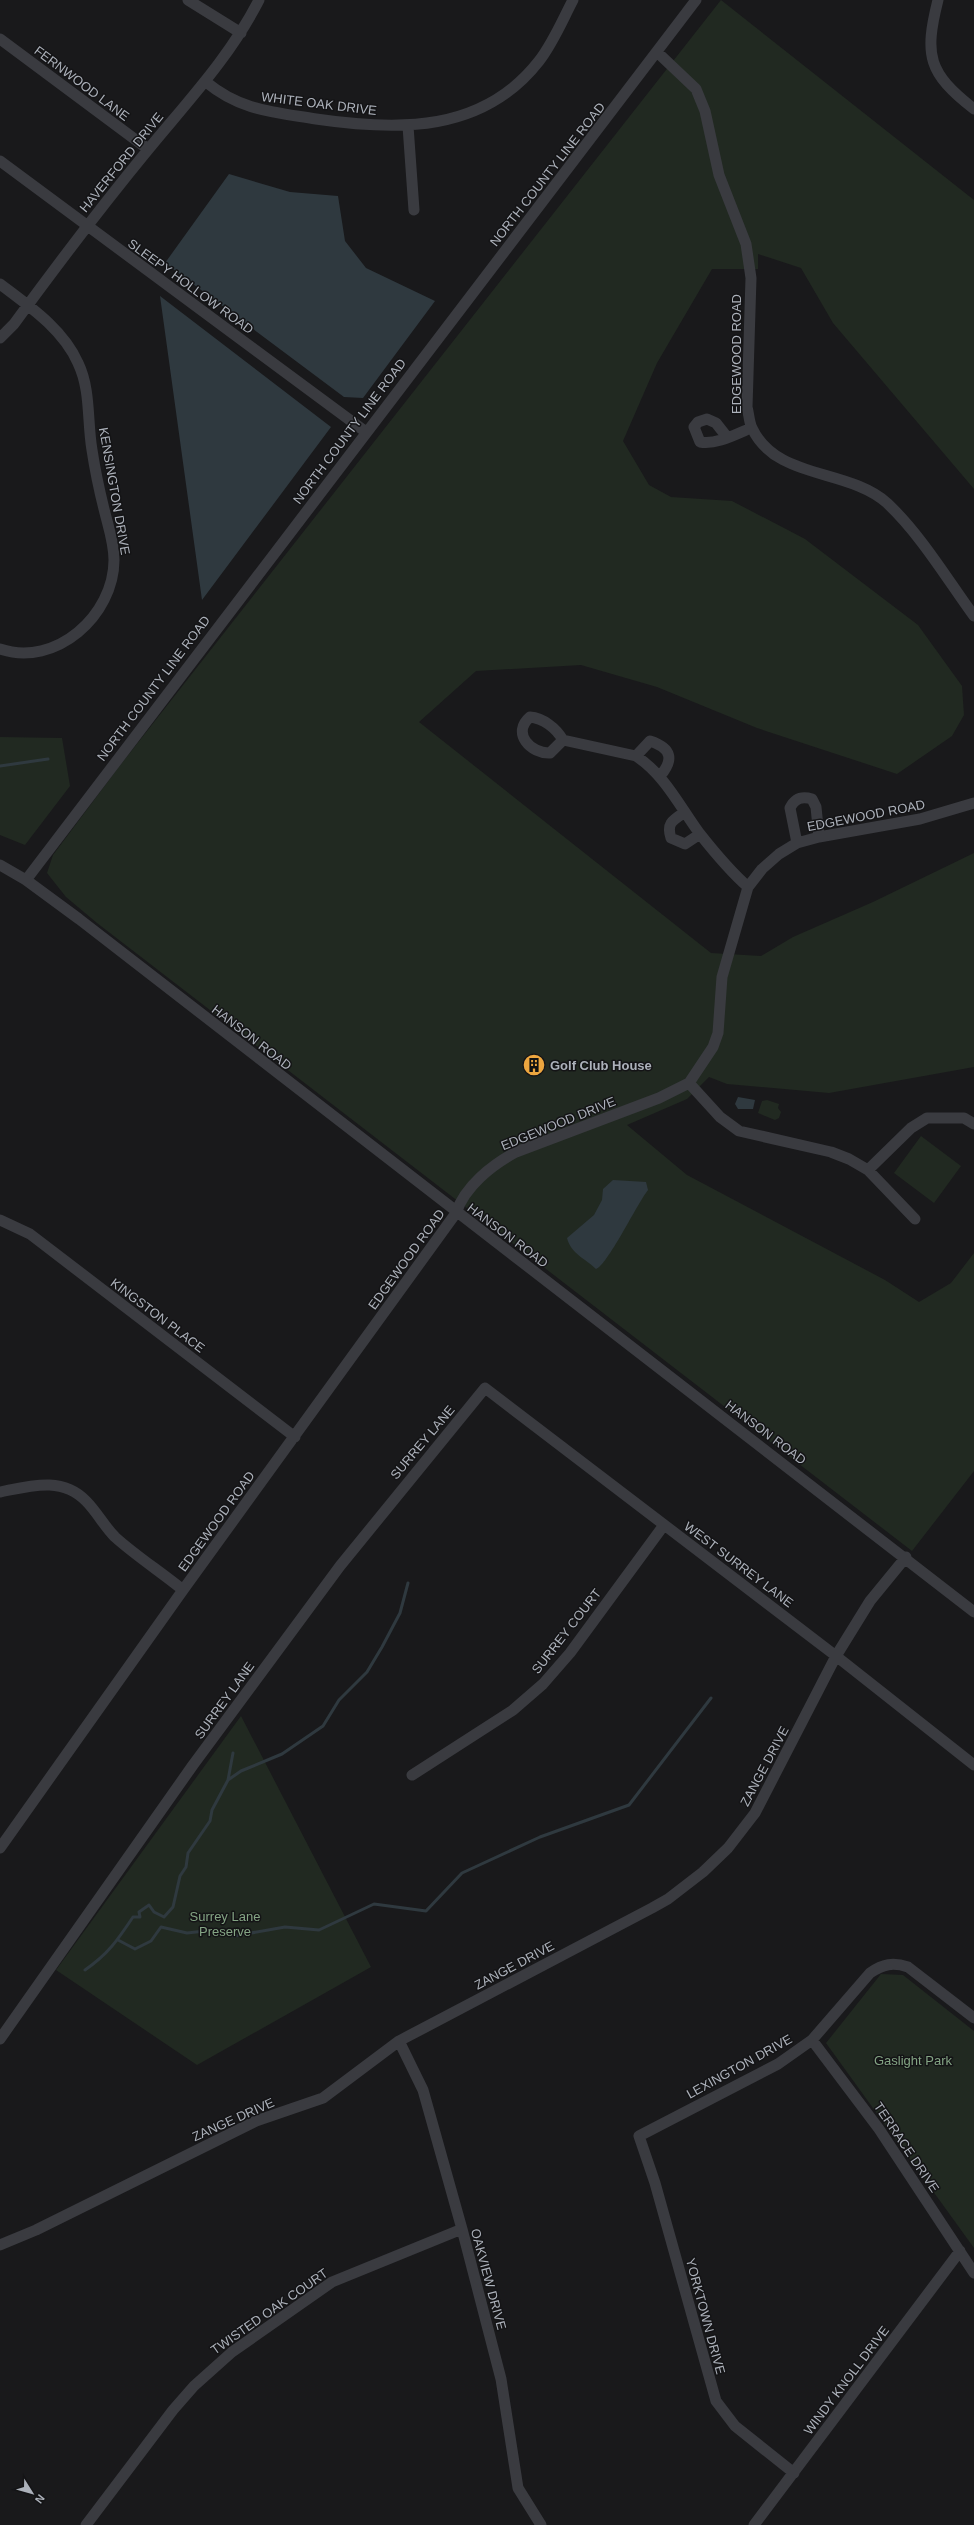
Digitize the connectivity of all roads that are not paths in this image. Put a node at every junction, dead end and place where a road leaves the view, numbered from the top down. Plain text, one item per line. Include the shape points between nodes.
1 (188, 0) edge
2 (259, 0) edge
3 (573, 0) edge
4 (696, 0) edge
5 (938, 0) edge
6 (241, 33) junction
7 (0, 39) edge
8 (657, 52) junction
9 (206, 82) junction
10 (974, 109) edge
11 (408, 126) junction
12 (148, 149) junction
13 (0, 161) edge
14 (414, 210) dead end
15 (87, 226) junction
16 (0, 284) edge
17 (28, 304) junction
18 (0, 338) edge
19 (751, 428) junction
20 (366, 432) junction
21 (727, 437) dead end
22 (974, 616) edge
23 (0, 649) edge
24 (563, 740) dead end
25 (636, 756) junction
26 (660, 776) junction
27 (974, 803) edge
28 (685, 812) junction
29 (700, 834) junction
30 (819, 837) junction
31 (797, 844) junction
32 (0, 865) edge
33 (26, 880) junction
34 (748, 887) junction
35 (689, 1083) junction
36 (974, 1124) edge
37 (868, 1170) junction
38 (456, 1212) junction
39 (915, 1219) dead end
40 (0, 1220) edge
41 (485, 1388) joint
42 (295, 1438) junction
43 (0, 1492) edge
44 (664, 1525) junction
45 (906, 1557) junction
46 (183, 1590) junction
47 (974, 1612) edge
48 (836, 1656) junction
49 (974, 1765) edge
50 (412, 1775) dead end
51 (0, 1848) edge
52 (974, 2018) edge
53 (0, 2039) edge
54 (812, 2040) junction
55 (399, 2041) junction
56 (639, 2136) joint
57 (462, 2229) junction
58 (0, 2245) edge
59 (960, 2251) junction
60 (974, 2273) edge
61 (794, 2473) junction
62 (86, 2525) edge
63 (541, 2525) edge
64 (754, 2525) edge

1 - 6 street
2 - 6 street, HAVERFORD DRIVE
3 - 11 street, WHITE OAK DRIVE via 550,46 529,73 513,88 490,103 459,117
4 - 8 street, NORTH COUNTY LINE ROAD
5 - 10 street via 931,27 933,63 938,77
6 - 9 street, HAVERFORD DRIVE
7 - 12 street, FERNWOOD LANE
8 - 19 street, EDGEWOOD ROAD via 696,89 705,111 719,175 746,244 751,278 748,407
8 - 20 street, NORTH COUNTY LINE ROAD
9 - 11 street, WHITE OAK DRIVE via 234,101 255,109 342,123
9 - 12 street, HAVERFORD DRIVE
11 - 14 street
12 - 15 street, HAVERFORD DRIVE
13 - 15 street, SLEEPY HOLLOW ROAD
15 - 17 street, HAVERFORD DRIVE
15 - 20 street, SLEEPY HOLLOW ROAD
16 - 17 street, KENSINGTON DRIVE
17 - 18 street, HAVERFORD DRIVE
17 - 23 street, KENSINGTON DRIVE via 56,331 72,353 82,374 87,393 90,437 97,480 110,530 114,561 101,603 91,620 74,636 53,648 39,651 14,652
19 - 21 street
19 - 22 street, EDGEWOOD ROAD via 761,442 790,464 854,483 886,502
20 - 33 street, NORTH COUNTY LINE ROAD
24 - 25 street
25 - 26 street
25 - 26 street via 650,741 657,743 668,753 670,760 668,767
26 - 28 street
27 - 30 street, EDGEWOOD ROAD via 920,819
28 - 29 street
28 - 29 street via 671,822 668,829 671,838 685,844
29 - 34 street via 725,865
30 - 31 street, EDGEWOOD ROAD
30 - 31 street via 816,807 812,799 799,798 792,802 790,808
31 - 34 street, EDGEWOOD ROAD via 779,854 762,869
32 - 33 street, HANSON ROAD
33 - 38 street, HANSON ROAD
34 - 35 street, EDGEWOOD ROAD via 722,977 718,1033 714,1047
35 - 37 street via 720,1117 739,1131 831,1152
35 - 38 street, EDGEWOOD DRIVE via 659,1098 505,1158 478,1180 460,1201
36 - 37 street via 964,1118 927,1118 911,1128
37 - 39 street
38 - 42 street, EDGEWOOD ROAD
38 - 45 street, HANSON ROAD
40 - 42 street, KINGSTON PLACE via 30,1234
41 - 44 street, WEST SURREY LANE
41 - 53 street, SURREY LANE via 340,1566 193,1765
42 - 46 street, EDGEWOOD ROAD
43 - 46 street via 40,1484 59,1485 75,1492 86,1501 115,1537
44 - 48 street, WEST SURREY LANE
44 - 50 street, SURREY COURT via 570,1652 543,1684 513,1710
45 - 47 street, HANSON ROAD
45 - 48 street, ZANGE DRIVE via 870,1601
46 - 51 street, EDGEWOOD ROAD
48 - 49 street, WEST SURREY LANE
48 - 55 street, ZANGE DRIVE via 755,1813 728,1848 703,1872 652,1908
52 - 54 street, LEXINGTON DRIVE via 917,1973 898,1964 889,1964 870,1973
54 - 56 street, LEXINGTON DRIVE via 778,2064
54 - 59 street, TERRACE DRIVE via 879,2129
55 - 57 street, OAKVIEW DRIVE via 423,2090
55 - 58 street, ZANGE DRIVE via 323,2098 256,2121 36,2230
56 - 61 street, YORKTOWN DRIVE via 655,2183 716,2401 735,2426
57 - 62 street, TWISTED OAK COURT via 332,2282 232,2352 194,2386 173,2410
57 - 63 street, OAKVIEW DRIVE via 501,2379 518,2488
59 - 60 street, TERRACE DRIVE
59 - 61 street, WINDY KNOLL DRIVE
61 - 64 street, WINDY KNOLL DRIVE

